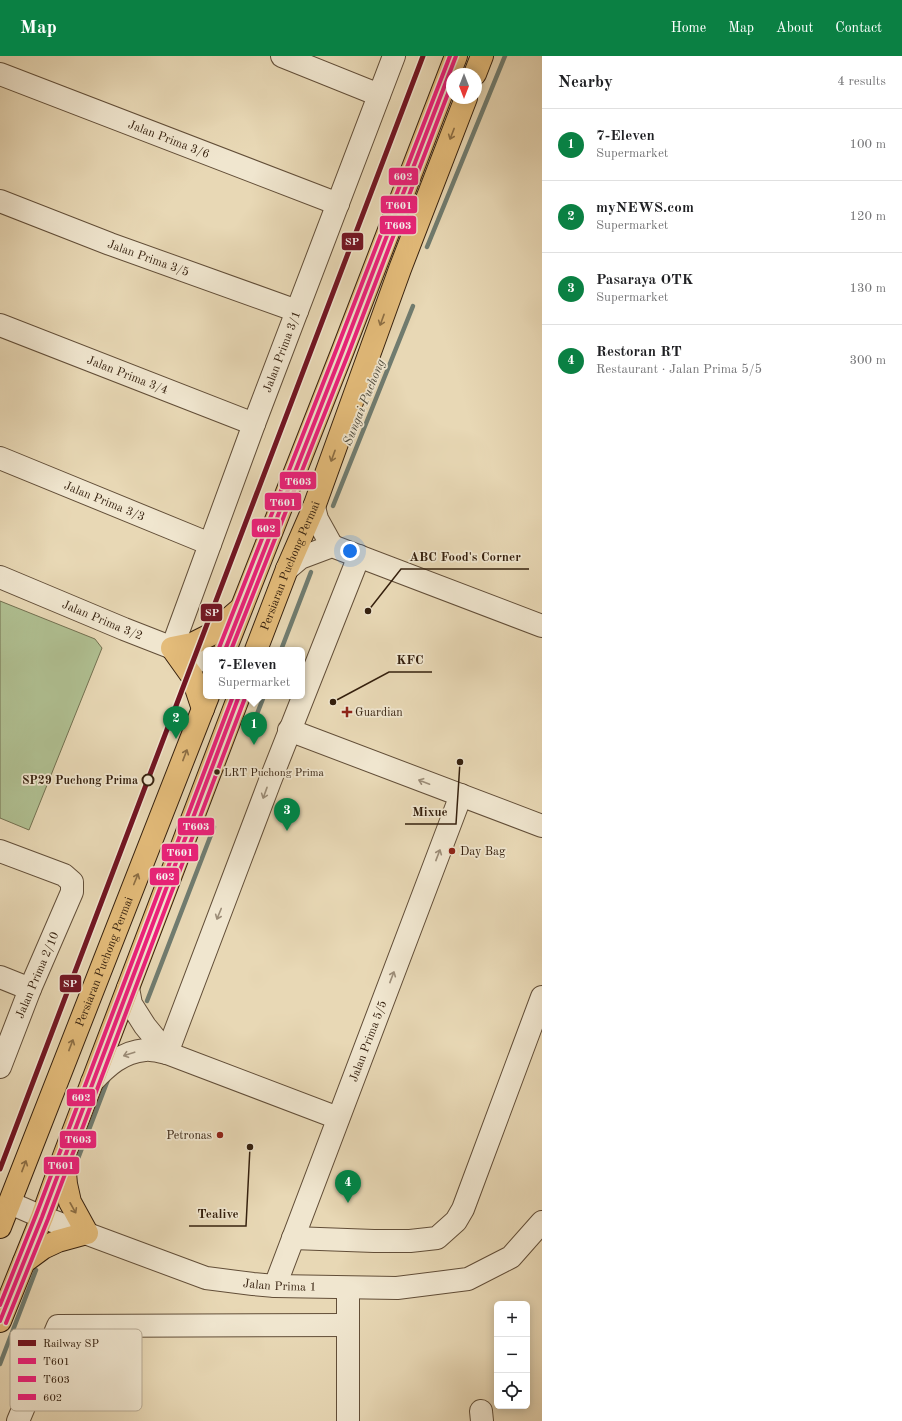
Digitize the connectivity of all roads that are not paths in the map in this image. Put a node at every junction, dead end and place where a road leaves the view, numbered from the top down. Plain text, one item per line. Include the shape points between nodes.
1 (282, 56) edge
2 (394, 56) edge
3 (456, 56) edge
4 (482, 56) edge
5 (477, 68) edge
6 (0, 74) edge
7 (379, 95) junction
8 (464, 104) edge
9 (0, 202) edge
10 (338, 204) junction
11 (377, 262) junction
12 (400, 269) junction
13 (297, 311) junction
14 (0, 325) edge
15 (254, 424) junction
16 (0, 458) edge
17 (314, 506) junction
18 (210, 544) junction
19 (332, 546) junction
20 (359, 556) junction
21 (287, 569) junction
22 (0, 577) edge
23 (242, 608) junction
24 (542, 626) edge
25 (226, 647) edge
26 (257, 647) edge
27 (172, 648) junction
28 (203, 661) edge
29 (305, 690) edge
30 (203, 698) edge
31 (238, 699) edge
32 (301, 699) edge
33 (205, 702) edge
34 (289, 730) junction
35 (461, 795) junction
36 (542, 826) edge
37 (0, 851) edge
38 (0, 977) edge
39 (128, 988) junction
40 (30, 989) junction
41 (542, 997) edge
42 (167, 1053) junction
43 (0, 1067) edge
44 (92, 1082) junction
45 (338, 1118) junction
46 (64, 1156) junction
47 (10, 1203) junction
48 (42, 1217) junction
49 (542, 1222) edge
50 (0, 1227) edge
51 (87, 1232) junction
52 (293, 1238) junction
53 (24, 1262) junction
54 (275, 1286) junction
55 (348, 1288) junction
56 (0, 1321) edge
57 (348, 1325) junction
58 (57, 1329) edge
59 (22, 1411) edge
60 (18, 1421) edge
61 (348, 1421) edge

1 - 7 street
2 - 7 street, Jalan Prima 3/1
3 - 11 main road
4 - 5 main road
6 - 10 street, Jalan Prima 3/6
7 - 10 street, Jalan Prima 3/1
8 -> 12 main road, Persiaran Puchong Permai
9 - 13 street, Jalan Prima 3/5
10 - 13 street, Jalan Prima 3/1
11 - 12 main road
11 - 23 main road
12 -> 17 main road, Persiaran Puchong Permai
13 - 15 street, Jalan Prima 3/1
14 - 15 street, Jalan Prima 3/4
15 - 18 street, Jalan Prima 3/1
16 - 18 street, Jalan Prima 3/3
17 - 19 street via 317,519
17 - 21 main road, Persiaran Puchong Permai
18 - 27 street, Jalan Prima 3/1
19 - 20 street
19 - 21 street via 300,558
20 - 24 street
20 - 29 street
21 - 26 main road, Persiaran Puchong Permai
22 - 27 street, Jalan Prima 3/2
23 - 25 main road
23 - 27 main road via 210,635 192,644
27 - 28 street, Jalan Prima 3/2
27 - 30 main road via 192,676
31 - 39 main road
32 - 34 street
47 -> 33 main road, Persiaran Puchong Permai
35 -> 34 street
34 -> 42 street
35 - 36 street
45 -> 35 street, Jalan Prima 5/5
37 - 40 street, Jalan Prima 2/10 via 64,876 72,882 72,892
38 - 40 street
39 - 42 street via 130,1004
39 - 44 main road
40 - 43 street, Jalan Prima 2/10
41 - 52 street via 463,1209 456,1221 437,1238 410,1241
42 -> 44 street via 146,1050 124,1055 110,1063
42 - 45 street
44 - 46 main road
45 - 52 street, Jalan Prima 5/5
46 - 48 main road
46 -> 51 main road via 70,1202
47 - 48 street, Jalan Prima 1
47 - 50 main road, Persiaran Puchong Permai
48 - 51 street, Jalan Prima 1
48 - 53 main road
49 - 55 street, Jalan Prima 1 via 511,1257 468,1279 397,1288
51 - 53 main road via 43,1248
51 - 54 street, Jalan Prima 1 via 206,1278
52 - 54 street, Jalan Prima 5/5
53 - 56 main road
54 - 55 street, Jalan Prima 1
55 - 57 street
57 - 58 street via 58,1326
57 - 61 street
59 - 60 street

